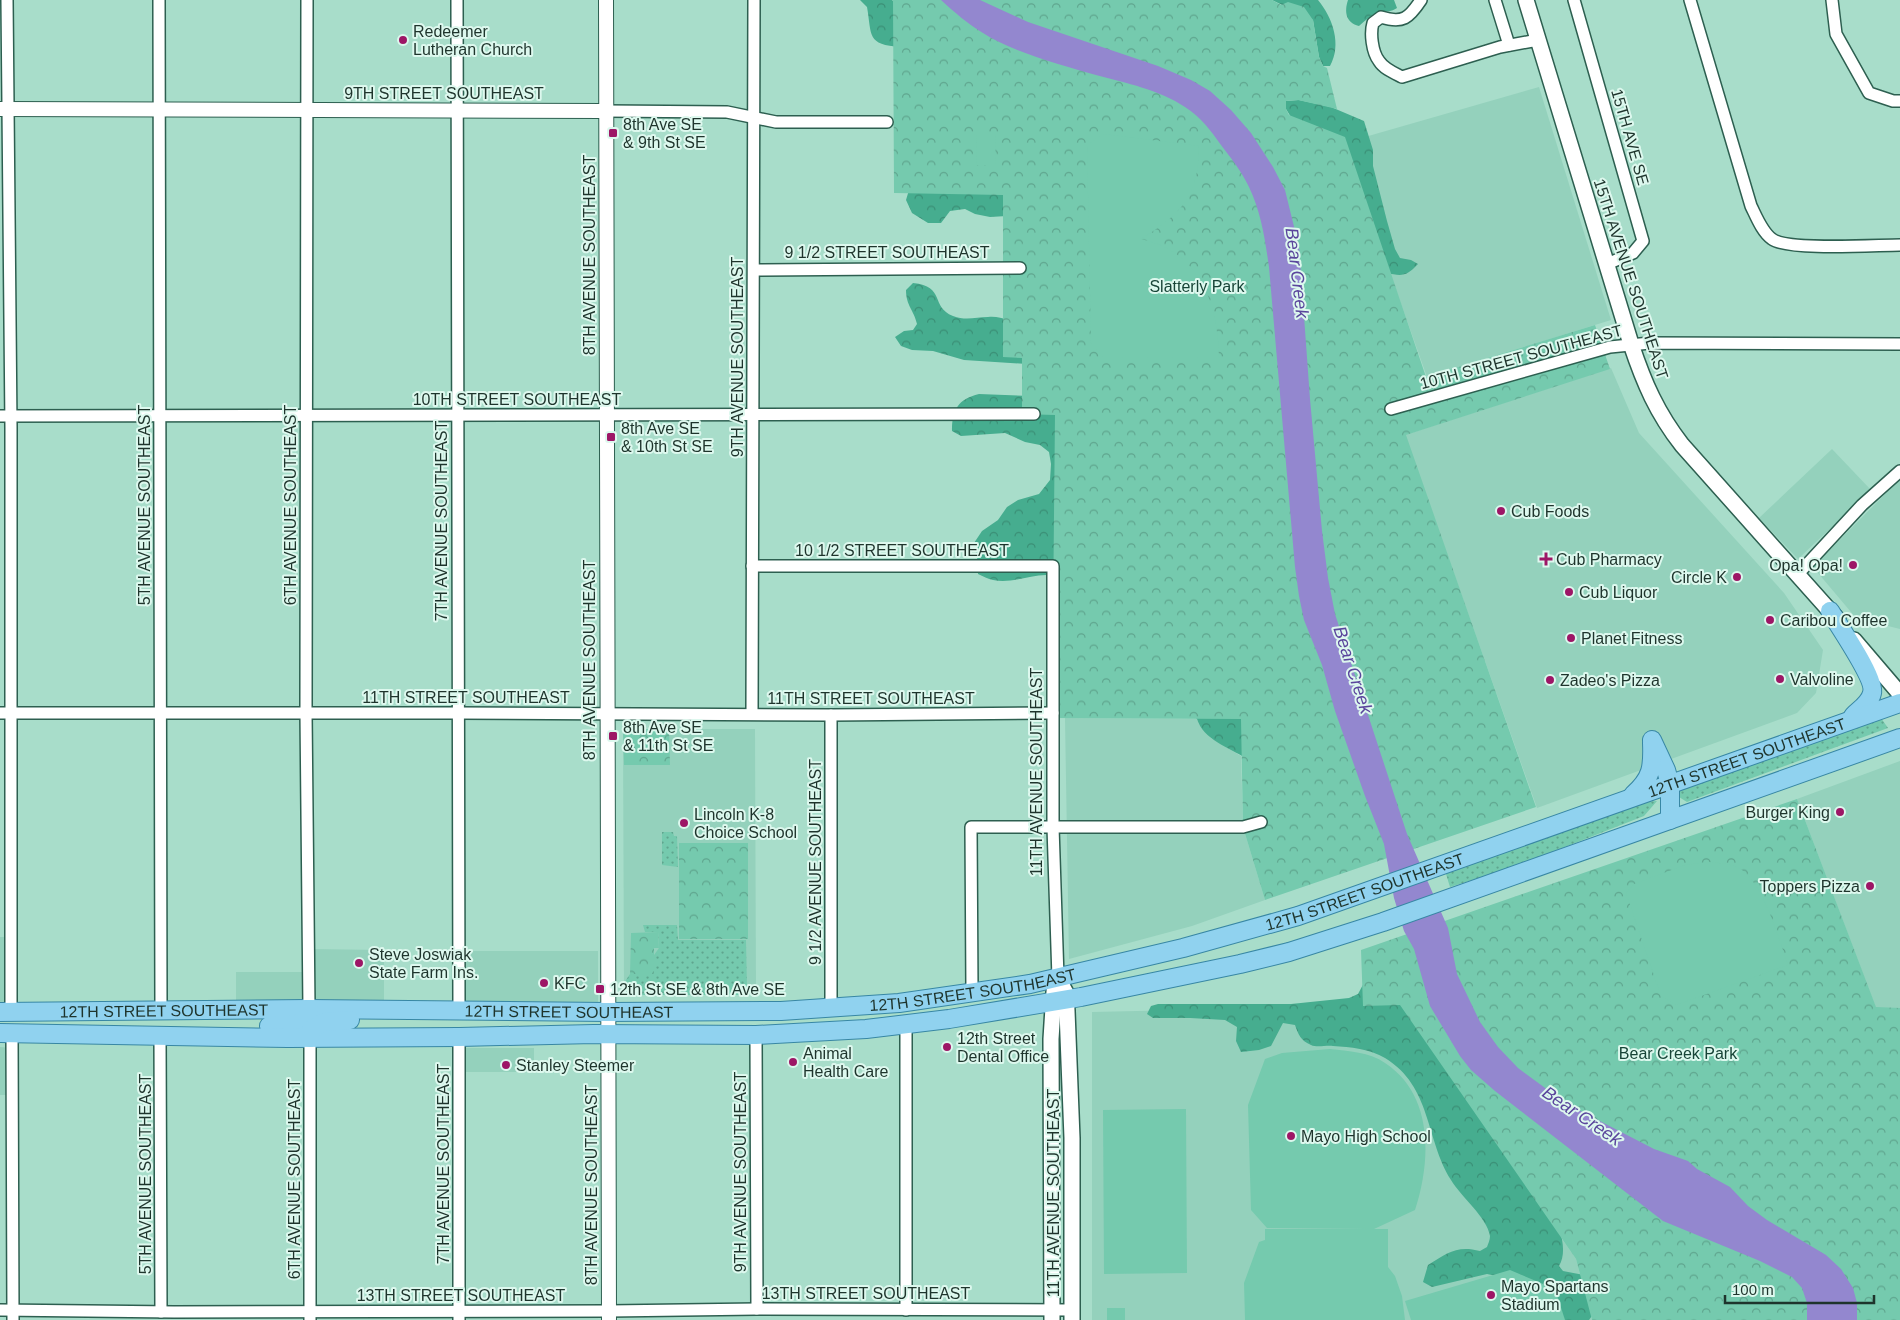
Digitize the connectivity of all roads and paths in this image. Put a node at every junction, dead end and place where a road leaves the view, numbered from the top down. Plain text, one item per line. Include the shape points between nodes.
1 (7, 0) edge
2 (158, 0) edge
3 (307, 0) edge
4 (457, 0) edge
5 (606, 0) edge
6 (754, 0) edge
7 (1421, 0) edge
8 (1495, 0) edge
9 (1526, 0) edge
10 (1574, 0) edge
11 (1690, 0) edge
12 (1832, 0) edge
13 (1538, 40) junction
14 (1509, 45) junction
15 (1900, 101) edge
16 (4, 109) edge
17 (456, 109) junction
18 (160, 110) junction
19 (308, 110) junction
20 (606, 111) junction
21 (753, 117) junction
22 (887, 122) dead end
23 (1900, 245) edge
24 (1607, 264) junction
25 (1020, 268) dead end
26 (754, 270) junction
27 (1631, 344) junction
28 (1900, 344) edge
29 (1391, 409) dead end
30 (606, 414) junction
31 (754, 414) junction
32 (1034, 414) dead end
33 (456, 415) junction
34 (5, 416) edge
35 (161, 416) junction
36 (307, 416) junction
37 (1900, 471) edge
38 (752, 566) junction
39 (1052, 566) joint
40 (1798, 574) junction
41 (1830, 611) junction
42 (1900, 694) edge
43 (1900, 703) edge
44 (6, 713) edge
45 (159, 713) junction
46 (306, 713) junction
47 (458, 713) junction
48 (1052, 713) junction
49 (607, 714) junction
50 (752, 714) junction
51 (832, 715) junction
52 (1848, 721) junction
53 (1900, 738) edge
54 (1670, 784) junction
55 (1630, 798) junction
56 (1670, 820) junction
57 (1261, 822) dead end
58 (1053, 828) junction
59 (1058, 978) junction
60 (972, 992) junction
61 (1060, 1000) junction
62 (831, 1009) junction
63 (309, 1010) junction
64 (391, 1010) junction
65 (161, 1011) junction
66 (459, 1011) junction
67 (6, 1012) edge
68 (607, 1012) junction
69 (906, 1025) junction
70 (6, 1033) edge
71 (608, 1034) junction
72 (160, 1035) junction
73 (756, 1035) junction
74 (229, 1037) junction
75 (459, 1037) junction
76 (310, 1038) junction
77 (757, 1309) junction
78 (0, 1310) edge
79 (906, 1310) junction
80 (161, 1312) junction
81 (13, 1315) edge
82 (1052, 1315) edge
83 (1072, 1315) edge
84 (310, 1316) edge
85 (459, 1316) edge
86 (609, 1316) edge

1 - 16 street
2 - 18 street, 5TH AVENUE SOUTHEAST
3 - 19 street, 6TH AVENUE SOUTHEAST
4 - 17 street, 7TH AVENUE SOUTHEAST
5 - 20 street, 8TH AVENUE SOUTHEAST
6 - 21 street, 9TH AVENUE SOUTHEAST
7 - 14 street via 1411,15 1402,20 1381,17 1373,23 1370,32 1378,61 1388,70 1402,77
8 - 14 street
9 - 13 main road, 15TH AVENUE SOUTHEAST
10 - 24 street, 15TH AVE SE via 1643,242 1633,253
11 - 23 street via 1751,206 1772,239 1810,246
12 - 15 street via 1836,34 1869,92 1893,102
13 - 14 street
13 - 24 main road, 15TH AVENUE SOUTHEAST
16 - 18 street, 9TH STREET SOUTHEAST
16 - 34 street
17 - 19 street, 9TH STREET SOUTHEAST
17 - 20 street, 9TH STREET SOUTHEAST
17 - 33 street, 7TH AVENUE SOUTHEAST
18 - 19 street, 9TH STREET SOUTHEAST
18 - 35 street, 5TH AVENUE SOUTHEAST
19 - 36 street, 6TH AVENUE SOUTHEAST
20 - 21 street, 9TH STREET SOUTHEAST via 727,112
20 - 30 street, 8TH AVENUE SOUTHEAST
21 - 22 street, 9TH STREET SOUTHEAST via 776,122
21 - 26 street, 9TH AVENUE SOUTHEAST
24 - 27 main road, 15TH AVENUE SOUTHEAST
25 - 26 street, 9 1/2 STREET SOUTHEAST
26 - 31 street, 9TH AVENUE SOUTHEAST
27 - 28 street, 10TH STREET SOUTHEAST
27 - 29 street, 10TH STREET SOUTHEAST via 1610,347
27 - 40 main road, 15TH AVENUE SOUTHEAST via 1646,386 1669,428
30 - 31 street, 10TH STREET SOUTHEAST
30 - 33 street, 10TH STREET SOUTHEAST
30 - 49 street, 8TH AVENUE SOUTHEAST
31 - 32 street, 10TH STREET SOUTHEAST
31 - 38 street, 9TH AVENUE SOUTHEAST
33 - 36 street, 10TH STREET SOUTHEAST
33 - 47 street, 7TH AVENUE SOUTHEAST
34 - 35 street, 10TH STREET SOUTHEAST
34 - 44 street
35 - 36 street, 10TH STREET SOUTHEAST
35 - 45 street, 5TH AVENUE SOUTHEAST
36 - 46 street, 6TH AVENUE SOUTHEAST
37 - 40 street via 1862,505
38 - 39 street, 10 1/2 STREET SOUTHEAST
38 - 50 street, 9TH AVENUE SOUTHEAST
39 - 48 street, 11TH AVENUE SOUTHEAST
40 - 41 main road, 15TH AVENUE SOUTHEAST
41 - 42 main road, 15TH AVENUE SOUTHEAST
41 - 52 main road via 1873,687 1870,700
43 - 52 main road, 12TH STREET SOUTHEAST
44 - 45 street, 11TH STREET SOUTHEAST
44 - 67 street
45 - 46 street, 11TH STREET SOUTHEAST
45 - 65 street, 5TH AVENUE SOUTHEAST
46 - 47 street, 11TH STREET SOUTHEAST
46 - 63 street, 6TH AVENUE SOUTHEAST
47 - 49 street, 11TH STREET SOUTHEAST
47 - 66 street, 7TH AVENUE SOUTHEAST
48 - 51 street, 11TH STREET SOUTHEAST
48 - 58 street, 11TH AVENUE SOUTHEAST
49 - 50 street, 11TH STREET SOUTHEAST
49 - 68 street, 8TH AVENUE SOUTHEAST
50 - 51 street, 11TH STREET SOUTHEAST
51 - 62 street, 9 1/2 AVENUE SOUTHEAST
52 - 54 main road, 12TH STREET SOUTHEAST
53 - 56 main road, 12TH STREET SOUTHEAST
54 - 55 main road, 12TH STREET SOUTHEAST
54 - 55 main road via 1652,740 1649,778
54 - 56 main road
55 - 59 main road, 12TH STREET SOUTHEAST via 1273,924
56 - 61 main road, 12TH STREET SOUTHEAST via 1325,941 1248,962
57 - 58 street via 1243,827
58 - 59 street, 11TH AVENUE SOUTHEAST
58 - 60 street via 971,827
59 - 60 main road, 12TH STREET SOUTHEAST
59 - 61 main road, 11TH AVENUE SOUTHEAST via 1064,986
60 - 62 main road, 12TH STREET SOUTHEAST
61 - 69 main road, 12TH STREET SOUTHEAST
61 - 82 main road, 11TH AVENUE SOUTHEAST via 1051,1048
61 - 83 main road, 11TH AVENUE SOUTHEAST via 1072,1138
62 - 68 main road, 12TH STREET SOUTHEAST
63 - 64 main road, 12TH STREET SOUTHEAST
63 - 65 main road, 12TH STREET SOUTHEAST
63 - 74 main road via 307,1018 297,1024 254,1029
64 - 66 main road, 12TH STREET SOUTHEAST
64 - 76 main road via 378,1018 324,1022 311,1030
65 - 67 main road, 12TH STREET SOUTHEAST
66 - 68 main road, 12TH STREET SOUTHEAST
68 - 71 street, 8TH AVENUE SOUTHEAST
69 - 73 main road, 12TH STREET SOUTHEAST
69 - 79 street
70 - 72 main road, 12TH STREET SOUTHEAST
70 - 81 street
71 - 73 main road, 12TH STREET SOUTHEAST
71 - 75 main road, 12TH STREET SOUTHEAST
71 - 86 street, 8TH AVENUE SOUTHEAST
72 - 74 main road, 12TH STREET SOUTHEAST
72 - 80 street, 5TH AVENUE SOUTHEAST
73 - 77 street, 9TH AVENUE SOUTHEAST
74 - 76 main road, 12TH STREET SOUTHEAST
75 - 76 main road, 12TH STREET SOUTHEAST
75 - 85 street, 7TH AVENUE SOUTHEAST
76 - 84 street, 6TH AVENUE SOUTHEAST
77 - 79 street, 13TH STREET SOUTHEAST
77 - 86 street, 13TH STREET SOUTHEAST
78 - 81 street, 13TH STREET SOUTHEAST
79 - 82 street, 13TH STREET SOUTHEAST
80 - 81 street, 13TH STREET SOUTHEAST
80 - 84 street, 13TH STREET SOUTHEAST
82 - 83 street, 13TH STREET SOUTHEAST
84 - 85 street, 13TH STREET SOUTHEAST
85 - 86 street, 13TH STREET SOUTHEAST

